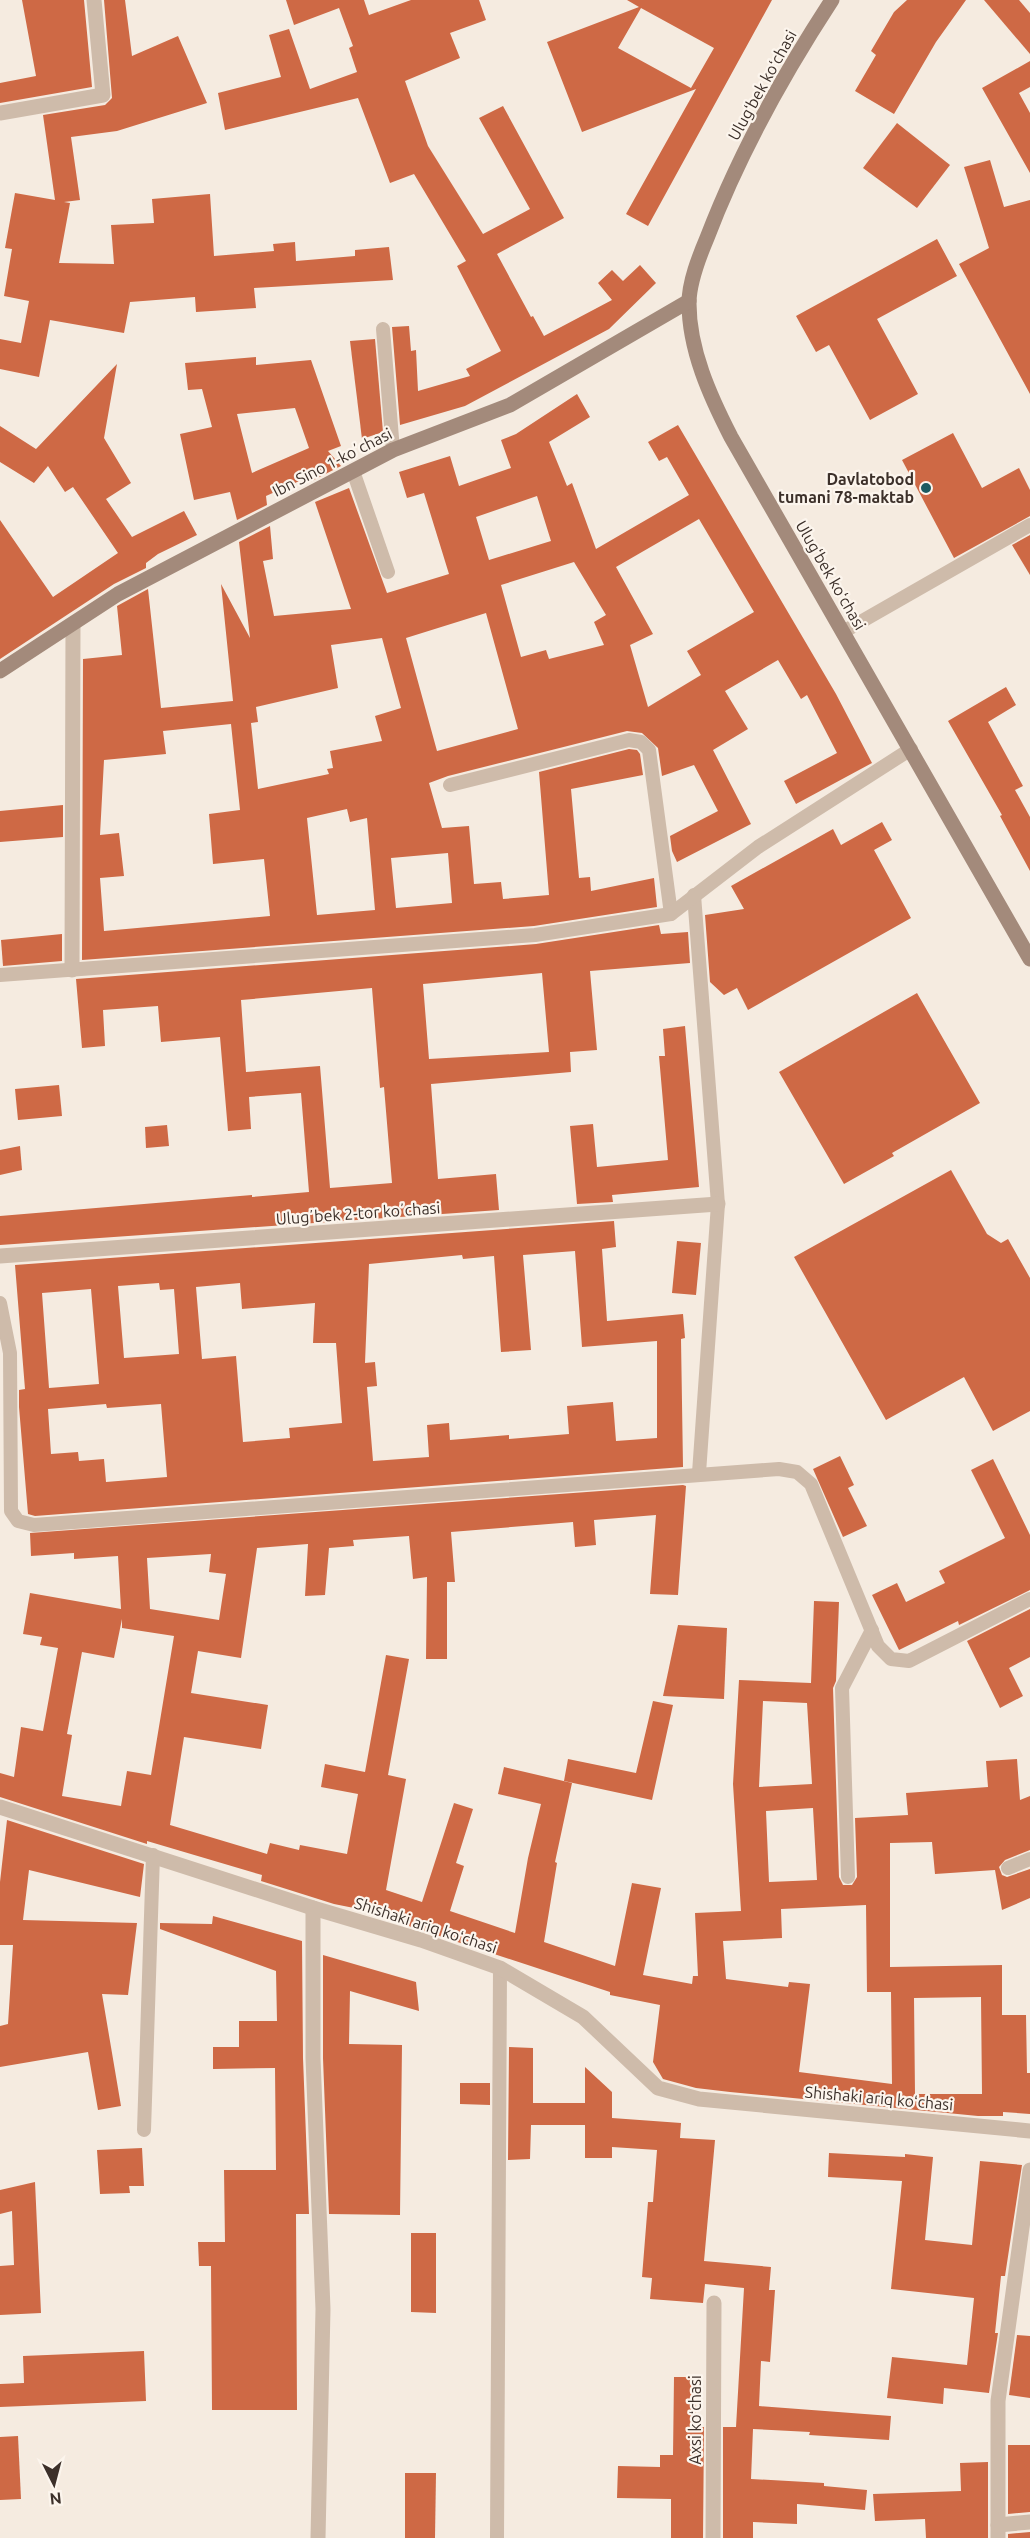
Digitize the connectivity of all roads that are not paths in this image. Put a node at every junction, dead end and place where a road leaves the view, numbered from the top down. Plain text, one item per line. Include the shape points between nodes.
1 (94, 0) edge
2 (832, 0) edge
3 (0, 113) edge
4 (689, 302) junction
5 (383, 329) dead end
6 (393, 450) junction
7 (353, 471) junction
8 (1030, 525) edge
9 (388, 572) dead end
10 (73, 624) junction
11 (843, 632) junction
12 (0, 671) edge
13 (911, 749) junction
14 (450, 785) dead end
15 (694, 894) junction
16 (670, 914) junction
17 (1030, 959) edge
18 (72, 970) junction
19 (0, 975) edge
20 (718, 1204) junction
21 (0, 1257) edge
22 (0, 1303) edge
23 (699, 1473) junction
24 (1030, 1599) edge
25 (872, 1630) junction
26 (0, 1807) edge
27 (153, 1855) junction
28 (1030, 1859) edge
29 (1008, 1868) dead end
30 (848, 1877) dead end
31 (313, 1908) junction
32 (500, 1968) junction
33 (144, 2130) dead end
34 (1030, 2130) edge
35 (1030, 2170) edge
36 (714, 2303) dead end
37 (1030, 2522) edge
38 (998, 2531) edge
39 (318, 2538) edge
40 (497, 2538) edge
41 (713, 2538) edge

1 - 3 street via 103,95
2 - 4 street, Ulugʻbek koʻchasi via 795,56 715,215 699,258
4 - 6 street, Ibn Sino 1-koʼchasi via 510,405
4 - 11 street, Ulugʻbek koʻchasi via 693,338 716,407
5 - 6 lane
6 - 7 street, Ibn Sino 1-koʼchasi
7 - 9 lane
7 - 10 street, Ibn Sino 1-koʼchasi via 118,594
8 - 11 lane
10 - 12 street, Ibn Sino 1-koʼchasi
10 - 18 street
11 - 13 street, Ulugʻbek koʻchasi
13 - 15 lane via 758,847
13 - 17 street, Ulugʻbek koʻchasi
14 - 16 lane via 629,740 641,742 649,750
15 - 16 lane
15 - 20 lane
16 - 18 lane via 535,935
18 - 19 lane
20 - 21 street, Ulugʼbek 2-tor koʼchasi
20 - 23 lane
22 - 23 lane via 10,1353 11,1510 18,1521 33,1525
23 - 25 lane via 779,1469 797,1472 811,1484
24 - 25 lane via 909,1660 891,1659 878,1646
25 - 30 lane via 842,1688
26 - 27 street, Shishaki ariq koʻchasi
27 - 31 street, Shishaki ariq koʻchasi
27 - 33 lane
28 - 29 lane
31 - 32 street, Shishaki ariq koʻchasi
31 - 39 street via 313,2058 323,2309
32 - 34 street, Shishaki ariq koʻchasi via 583,2017 658,2088 699,2099
32 - 40 lane
35 - 38 street via 999,2401
36 - 41 street, Axsi koʻchasi
37 - 38 street

